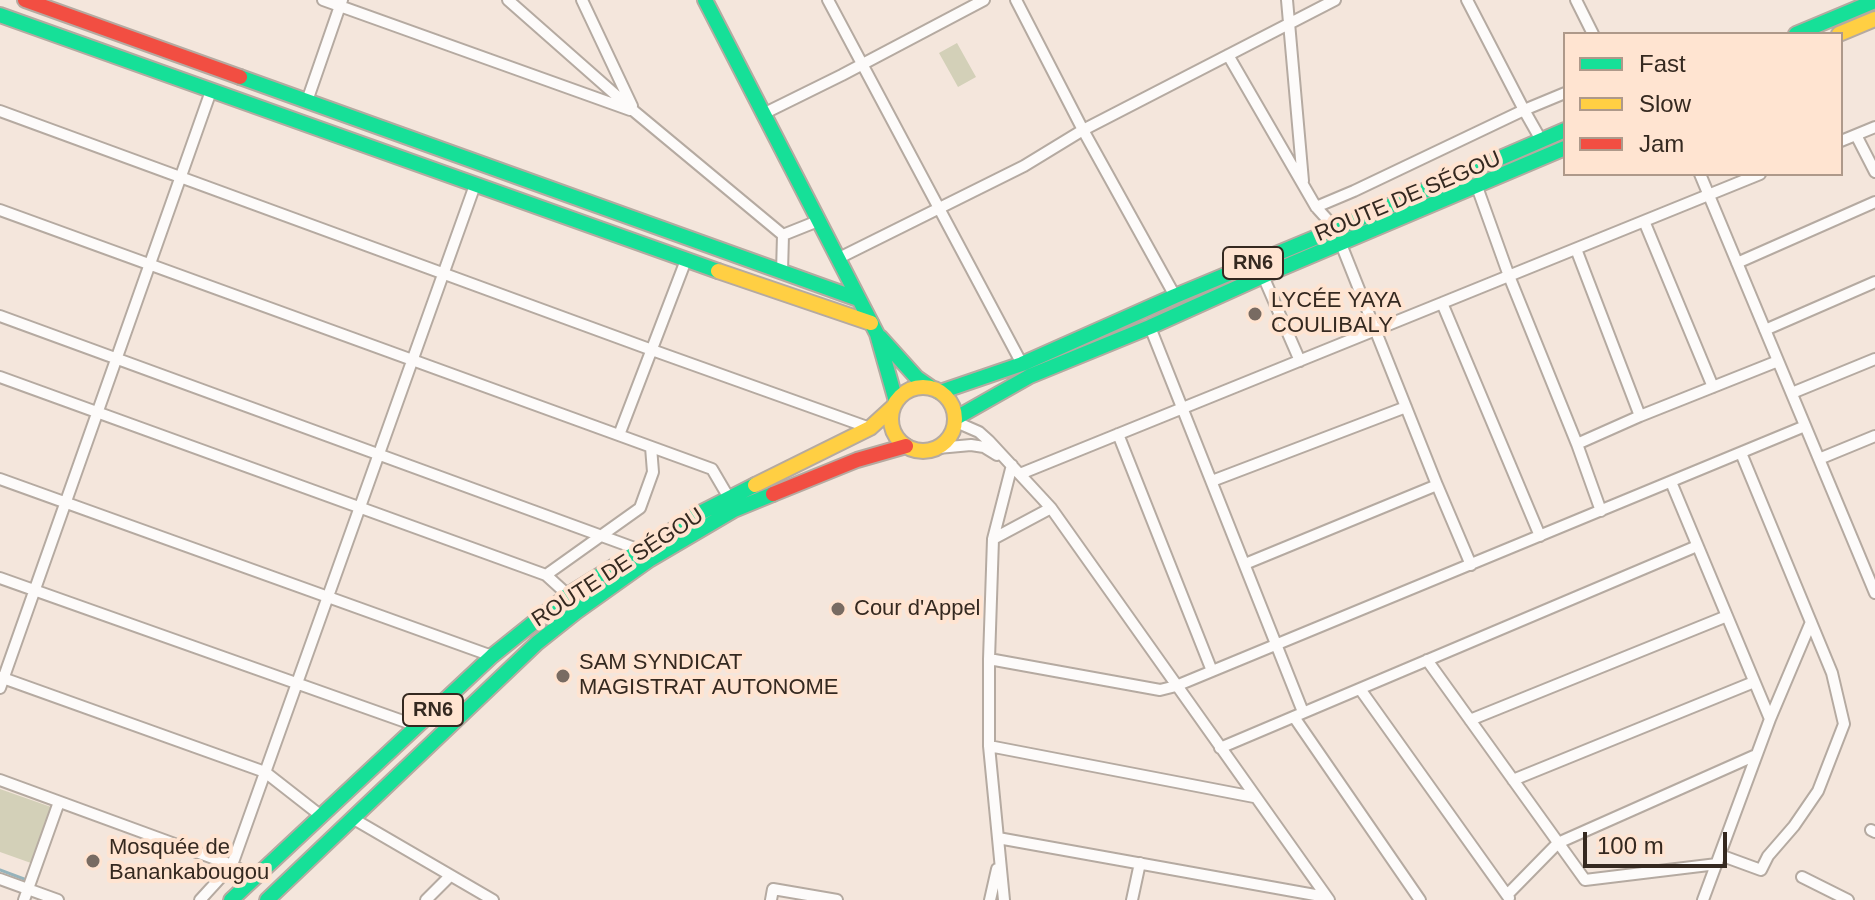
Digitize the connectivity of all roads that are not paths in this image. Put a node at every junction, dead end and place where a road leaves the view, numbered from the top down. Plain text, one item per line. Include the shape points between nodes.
1 (25, 0) edge
2 (323, 0) edge
3 (508, 0) edge
4 (582, 0) edge
5 (705, 0) edge
6 (828, 0) edge
7 (984, 0) edge
8 (1016, 0) edge
9 (1287, 0) edge
10 (1335, 0) edge
11 (1467, 0) edge
12 (1576, 0) edge
13 (1872, 1) edge
14 (341, 3) edge
15 (0, 15) edge
16 (1875, 19) edge
17 (1288, 24) junction
18 (1592, 32) edge
19 (1801, 32) edge
20 (1843, 32) edge
21 (1228, 55) junction
22 (863, 63) junction
23 (211, 91) junction
24 (1563, 94) edge
25 (307, 101) junction
26 (1524, 110) junction
27 (0, 111) edge
28 (635, 112) junction
29 (763, 114) junction
30 (1875, 127) edge
31 (1083, 130) junction
32 (1563, 131) edge
33 (1856, 135) junction
34 (1541, 140) junction
35 (1843, 140) edge
36 (1563, 149) edge
37 (1875, 172) edge
38 (1701, 176) edge
39 (1755, 176) edge
40 (180, 177) junction
41 (1476, 184) junction
42 (475, 185) junction
43 (1304, 187) junction
44 (1709, 195) junction
45 (1875, 202) edge
46 (1316, 207) junction
47 (938, 208) junction
48 (0, 210) edge
49 (818, 221) junction
50 (1644, 221) junction
51 (1336, 229) junction
52 (783, 235) junction
53 (1341, 244) junction
54 (1576, 249) junction
55 (837, 259) junction
56 (686, 260) junction
57 (1737, 263) junction
58 (150, 264) junction
59 (782, 272) junction
60 (443, 274) junction
61 (1263, 276) junction
62 (1509, 276) junction
63 (1875, 282) edge
64 (1175, 296) junction
65 (858, 299) junction
66 (1442, 303) junction
67 (0, 316) edge
68 (1150, 327) junction
69 (874, 329) junction
70 (1375, 330) junction
71 (1765, 330) junction
72 (652, 350) junction
73 (116, 359) junction
74 (1875, 359) edge
75 (412, 360) junction
76 (1300, 361) junction
77 (1778, 361) junction
78 (1022, 364) junction
79 (0, 377) edge
80 (1713, 387) junction
81 (935, 390) junction
82 (1792, 393) junction
83 (894, 404) junction
84 (1406, 407) junction
85 (1182, 408) junction
86 (97, 413) junction
87 (1640, 416) junction
88 (956, 420) junction
89 (1805, 426) junction
90 (870, 428) junction
91 (1118, 434) junction
92 (619, 435) junction
93 (1875, 436) edge
94 (1577, 444) junction
95 (906, 446) junction
96 (651, 447) junction
97 (938, 448) junction
98 (1741, 453) junction
99 (378, 455) junction
100 (1819, 459) junction
101 (1007, 461) junction
102 (1020, 474) junction
103 (0, 479) edge
104 (1212, 481) junction
105 (1671, 482) junction
106 (1437, 485) junction
107 (729, 498) junction
108 (65, 502) junction
109 (360, 508) junction
110 (1051, 508) junction
111 (1601, 511) junction
112 (602, 536) junction
113 (1540, 536) junction
114 (993, 539) junction
115 (1697, 546) junction
116 (640, 550) junction
117 (1245, 564) junction
118 (1471, 565) junction
119 (546, 575) junction
120 (0, 578) edge
121 (34, 590) junction
122 (1875, 593) edge
123 (568, 595) junction
124 (328, 597) junction
125 (1727, 616) junction
126 (1811, 622) junction
127 (1277, 645) junction
128 (492, 656) junction
129 (989, 659) junction
130 (1427, 660) junction
131 (1212, 671) junction
132 (1, 681) edge
133 (1754, 682) junction
134 (297, 684) junction
135 (1176, 686) junction
136 (1360, 689) junction
137 (1299, 714) junction
138 (1770, 719) junction
139 (1470, 720) junction
140 (417, 726) junction
141 (989, 746) junction
142 (1220, 748) junction
143 (1756, 755) junction
144 (265, 772) junction
145 (0, 780) edge
146 (1513, 780) junction
147 (1254, 797) junction
148 (59, 802) junction
149 (320, 815) junction
150 (352, 818) junction
151 (998, 838) junction
152 (1558, 843) junction
153 (1718, 859) junction
154 (999, 860) junction
155 (1140, 863) junction
156 (232, 865) junction
157 (450, 876) junction
158 (1802, 877) dead end
159 (255, 878) junction
160 (0, 879) edge
161 (26, 895) edge
162 (1328, 898) edge
163 (1508, 898) edge
164 (490, 899) edge
165 (58, 900) edge
166 (200, 900) edge
167 (231, 900) edge
168 (267, 900) edge
169 (426, 900) edge
170 (771, 900) edge
171 (837, 900) edge
172 (990, 900) edge
173 (1004, 900) edge
174 (1132, 900) edge
175 (1420, 900) edge
176 (1703, 900) edge
177 (1848, 900) edge

1 - 25 main road
2 - 14 street
3 - 28 street
4 - 28 street
5 - 29 main road
6 - 22 street
7 - 22 street
8 - 31 street
9 - 17 street
10 - 17 street
11 - 26 street
12 - 18 street
13 - 19 main road
14 - 25 street
14 - 28 street
15 - 23 main road
16 - 20 main road
17 - 21 street
17 - 43 street
21 - 31 street
21 - 43 street
22 - 29 street
22 - 47 street
23 - 40 street
23 - 42 main road
24 - 26 street
25 - 59 main road
26 - 34 street
26 - 46 street
27 - 40 street
28 - 52 street
29 - 49 main road
30 - 33 street
31 - 47 street
31 - 64 street
32 - 34 main road, ROUTE DE SÉGOU / RN6
33 - 35 street
33 - 37 street
34 - 51 main road, ROUTE DE SÉGOU / RN6
36 - 41 main road, ROUTE DE SÉGOU / RN6
38 - 44 street
39 - 44 street
40 - 58 street
40 - 60 street
41 - 53 main road, ROUTE DE SÉGOU / RN6
41 - 62 street
42 - 56 main road
42 - 60 street
43 - 46 street
44 - 50 street
44 - 57 street
45 - 57 street
46 - 51 street
47 - 55 street
47 - 78 street
48 - 58 street
49 - 52 street
49 - 55 main road
50 - 54 street
50 - 80 street
51 - 64 main road, ROUTE DE SÉGOU / RN6
52 - 59 street
53 - 61 main road, ROUTE DE SÉGOU / RN6
53 - 70 street
54 - 62 street
54 - 87 street
55 - 65 main road
56 - 69 main road
56 - 72 street
57 - 71 street
58 - 73 street
58 - 75 street
59 - 65 main road
60 - 72 street
60 - 75 street
61 - 68 main road, ROUTE DE SÉGOU / RN6
61 - 76 street
62 - 66 street
62 - 94 street
63 - 71 street
64 - 78 main road, ROUTE DE SÉGOU / RN6
65 - 69 main road
66 - 70 street
66 - 113 street
67 - 73 street
68 - 85 street
68 - 88 main road, ROUTE DE SÉGOU / RN6 via 1030,376
69 - 81 main road via 917,378
69 - 83 main road
70 - 76 street
70 - 84 street
71 - 77 street
72 - 90 street
72 - 92 street
73 - 86 street
73 - 99 street
74 - 82 street
75 - 92 street
75 - 99 street
76 - 85 street
77 - 80 street
77 - 82 street
78 - 81 main road, ROUTE DE SÉGOU / RN6
79 - 86 street
80 - 87 street
81 - 83 main road, ROUTE DE SÉGOU / RN6 via 917,387
81 - 88 main road via 948,399
82 - 89 street
83 - 90 main road, ROUTE DE SÉGOU / RN6
83 - 95 main road via 893,429
84 - 104 street
84 - 106 street
85 - 91 street
85 - 104 street
86 - 108 street
86 - 109 street
87 - 94 street
88 - 97 main road, ROUTE DE SÉGOU / RN6
88 - 101 street via 979,432
89 - 98 street
89 - 100 street
90 - 107 main road, ROUTE DE SÉGOU / RN6
91 - 102 street
91 - 131 street
92 - 96 street
93 - 100 street
94 - 111 street
95 - 97 main road, ROUTE DE SÉGOU / RN6 via 917,451
95 - 150 main road, ROUTE DE SÉGOU / RN6 via 734,510 649,560 537,643
96 - 107 street via 712,469
96 - 112 street via 653,472 640,508
97 - 101 street via 984,447
98 - 105 street
98 - 126 street
99 - 109 street
99 - 112 street
100 - 122 street
101 - 102 street
101 - 114 street
102 - 110 street
103 - 108 street
104 - 117 street
105 - 111 street
105 - 115 street
106 - 117 street
106 - 118 street
107 - 116 main road, ROUTE DE SÉGOU / RN6
108 - 121 street
108 - 124 street
109 - 119 street
109 - 124 street
110 - 114 street
110 - 135 street
111 - 113 street
112 - 116 street
112 - 119 street
113 - 118 street
114 - 129 street
115 - 125 street
115 - 130 street
116 - 123 main road, ROUTE DE SÉGOU / RN6
117 - 127 street
118 - 127 street
119 - 123 street
120 - 121 street
121 - 132 street
121 - 134 street
123 - 128 main road, ROUTE DE SÉGOU / RN6
124 - 128 street
124 - 134 street
125 - 133 street
125 - 139 street
126 - 138 street
126 - 153 street via 1832,673 1844,724 1818,791 1761,870
127 - 131 street
127 - 137 street
128 - 140 main road, ROUTE DE SÉGOU / RN6
129 - 135 street via 1160,690
129 - 141 street
130 - 136 street
130 - 139 street
131 - 135 street
132 - 144 street
133 - 138 street
133 - 146 street
134 - 140 street
134 - 144 street
135 - 142 street
136 - 137 street
136 - 163 street
137 - 142 street
137 - 175 street
138 - 143 street
139 - 146 street
140 - 149 main road, ROUTE DE SÉGOU / RN6
141 - 147 street
141 - 151 street
142 - 147 street
143 - 152 street
143 - 153 street
144 - 149 street
144 - 156 street
145 - 148 street
146 - 152 street
147 - 162 street
148 - 156 street
148 - 161 street
149 - 159 main road, ROUTE DE SÉGOU / RN6
150 - 157 street
150 - 168 main road, ROUTE DE SÉGOU / RN6
151 - 154 street
151 - 155 street
152 - 153 street via 1585,880
152 - 163 street
153 - 176 street
154 - 172 street
154 - 173 street
155 - 162 street
155 - 174 street
156 - 159 street
156 - 166 street
157 - 164 street
157 - 169 street
158 - 177 street
159 - 167 main road, ROUTE DE SÉGOU / RN6
160 - 161 street
161 - 165 street
170 - 171 street via 773,889

